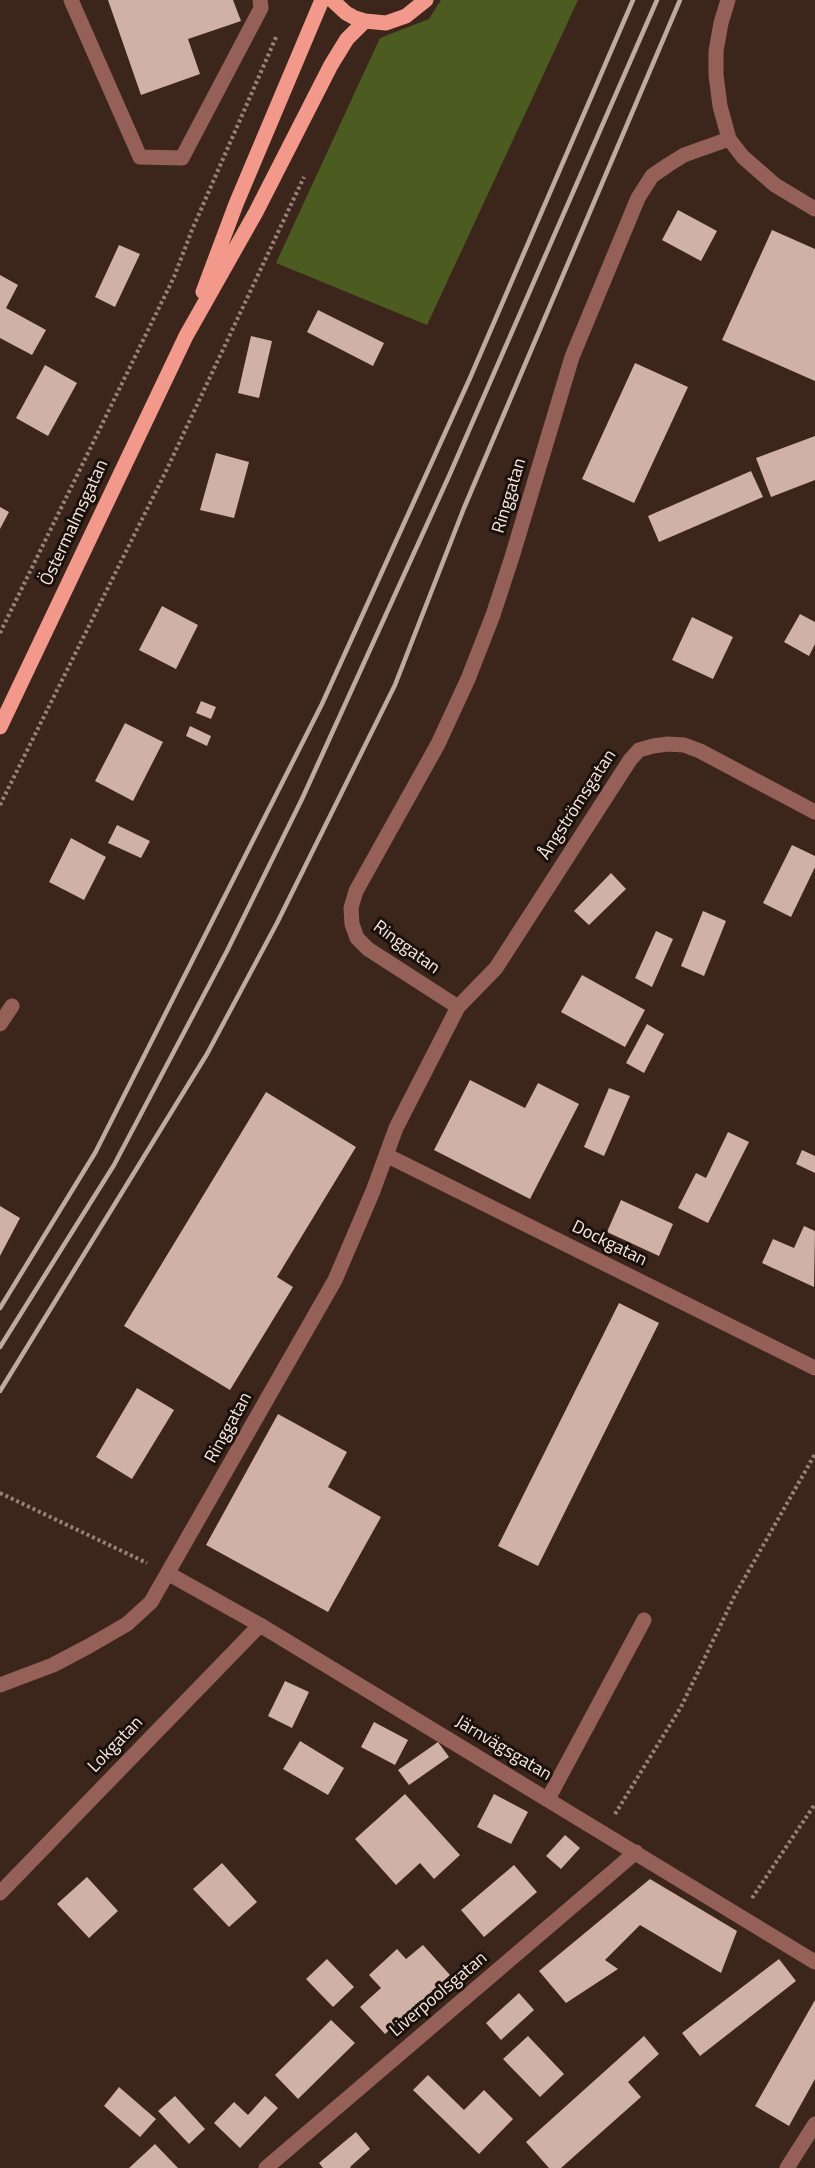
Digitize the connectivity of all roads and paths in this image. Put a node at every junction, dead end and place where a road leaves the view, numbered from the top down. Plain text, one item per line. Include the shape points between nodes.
1 (71, 0) edge
2 (260, 0) edge
3 (322, 0) edge
4 (332, 0) edge
5 (426, 0) edge
6 (728, 0) edge
7 (365, 21) junction
8 (279, 30) dead end
9 (276, 37) junction
10 (302, 50) junction
11 (729, 139) junction
12 (306, 172) dead end
13 (815, 208) edge
14 (186, 336) junction
15 (0, 633) edge
16 (0, 727) edge
17 (0, 805) edge
18 (815, 812) edge
19 (12, 1006) dead end
20 (458, 1006) junction
21 (0, 1024) edge
22 (386, 1155) junction
23 (815, 1368) edge
24 (815, 1454) edge
25 (0, 1493) edge
26 (169, 1574) junction
27 (644, 1620) dead end
28 (260, 1625) junction
29 (0, 1685) edge
30 (548, 1799) junction
31 (815, 1804) edge
32 (604, 1833) junction
33 (636, 1852) junction
34 (0, 1893) edge
35 (740, 1916) junction
36 (815, 1962) edge
37 (815, 2124) edge
38 (266, 2168) edge
39 (787, 2168) edge

1 - 2 street via 140,157 182,158 261,8
3 - 10 main road, Östermalmsgatan
4 - 7 main road via 346,13
5 - 7 main road via 415,11 396,20
6 - 11 street via 717,42 716,75
7 - 14 main road, Östermalmsgatan via 347,39 331,65 256,212
8 - 9 path
9 - 10 path
9 - 15 path via 174,277
10 - 14 main road, Östermalmsgatan via 236,204
11 - 13 street via 775,185
11 - 20 street, Ringgatan via 668,165 652,176 638,198 572,357 502,586 468,679 438,744 356,891 351,908 357,938
12 - 17 path via 166,471
14 - 16 main road, Östermalmsgatan
18 - 20 street, Ångströmsgatan via 684,745 639,750 496,968
19 - 21 street
20 - 22 street, Ringgatan
22 - 23 street, Dockgatan
22 - 26 street, Ringgatan via 335,1280
24 - 32 path via 735,1595 681,1707
25 - 26 path
26 - 28 street, Järnvägsgatan
26 - 29 street, Ringgatan via 151,1602 127,1624 53,1665
27 - 30 street
28 - 30 street, Järnvägsgatan
28 - 34 street, Lokgatan
30 - 32 street, Järnvägsgatan
31 - 35 path
32 - 33 street, Järnvägsgatan
33 - 35 street, Järnvägsgatan
33 - 38 street, Liverpoolsgatan
35 - 36 street, Järnvägsgatan
37 - 39 street

